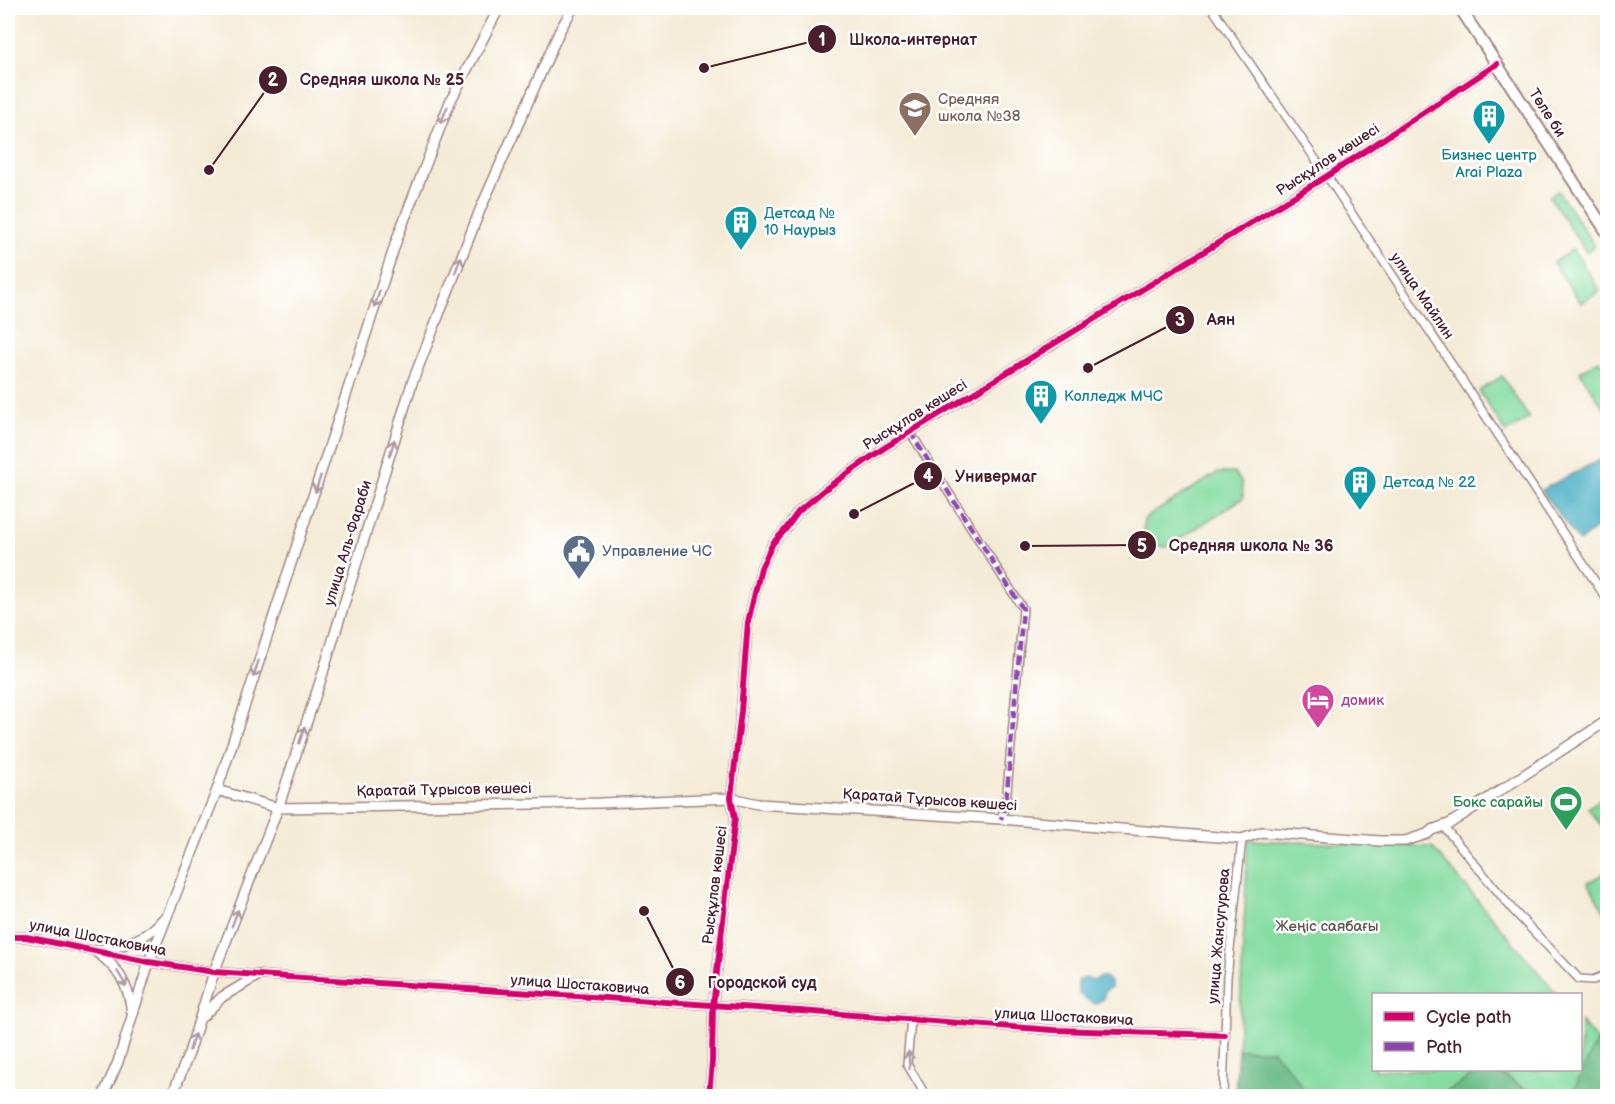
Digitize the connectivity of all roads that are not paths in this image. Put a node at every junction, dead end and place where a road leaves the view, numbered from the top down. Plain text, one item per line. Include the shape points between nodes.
1 (499, 8) edge
2 (573, 8) edge
3 (1212, 8) edge
4 (1460, 8) edge
5 (1497, 64) junction
6 (1327, 177) junction
7 (1608, 234) edge
8 (910, 432) junction
9 (1608, 601) edge
10 (1608, 720) edge
11 (217, 790) junction
12 (731, 798) junction
13 (278, 808) junction
14 (1001, 819) junction
15 (1444, 827) junction
16 (1242, 839) junction
17 (169, 911) junction
18 (8, 937) edge
19 (95, 951) junction
20 (149, 962) junction
21 (214, 972) junction
22 (1608, 974) edge
23 (259, 975) junction
24 (713, 1005) junction
25 (132, 1016) junction
26 (911, 1019) junction
27 (199, 1021) junction
28 (1225, 1035) junction
29 (104, 1096) edge
30 (172, 1096) edge
31 (709, 1096) edge
32 (926, 1096) edge
33 (1223, 1096) edge

1 -> 11 main road via 450,102 398,236
13 -> 2 main road, улица Аль-Фараби via 412,383 480,210
3 - 6 street, улица Майлин
4 - 5 main road, Төле би
5 - 6 street, Рысқұлов көшесі
5 - 7 main road, Төле би
6 - 8 street, Рысқұлов көшесі
6 - 9 street, улица Майлин
8 - 12 street, Рысқұлов көшесі via 815,497 773,543 761,568 748,622
8 - 14 street via 1023,609 1006,803
10 - 15 main road, Қаратай Тұрысов көшесі
11 - 13 main road, Қаратай Тұрысов көшесі
11 - 17 main road
12 - 13 main road, Қаратай Тұрысов көшесі
12 - 14 main road, Қаратай Тұрысов көшесі via 758,804
12 - 24 street, Рысқұлов көшесі via 735,818
21 -> 13 main road, улица Аль-Фараби
14 - 16 main road, Қаратай Тұрысов көшесі
15 - 16 main road, Қаратай Тұрысов көшесі via 1405,841 1262,832
15 - 22 street via 1514,911 1579,979 1593,980
16 - 28 street, улица Жансугурова via 1227,977
17 - 19 main road via 139,940
17 - 20 main road
18 - 19 street, улица Шостаковича
19 - 20 street, улица Шостаковича
19 -> 25 main road via 109,961 127,986
20 - 21 street, улица Шостаковича
20 - 25 main road
21 - 23 street, улица Шостаковича
21 - 27 main road, улица Аль-Фараби
23 - 24 street, улица Шостаковича
23 - 27 main road via 222,997
24 - 26 street, улица Шостаковича
24 - 31 street, Рысқұлов көшесі
25 - 29 main road
26 - 28 street, улица Шостаковича via 1053,1030
32 -> 26 street via 907,1064
30 -> 27 main road, улица Аль-Фараби
28 - 33 street, улица Жансугурова

